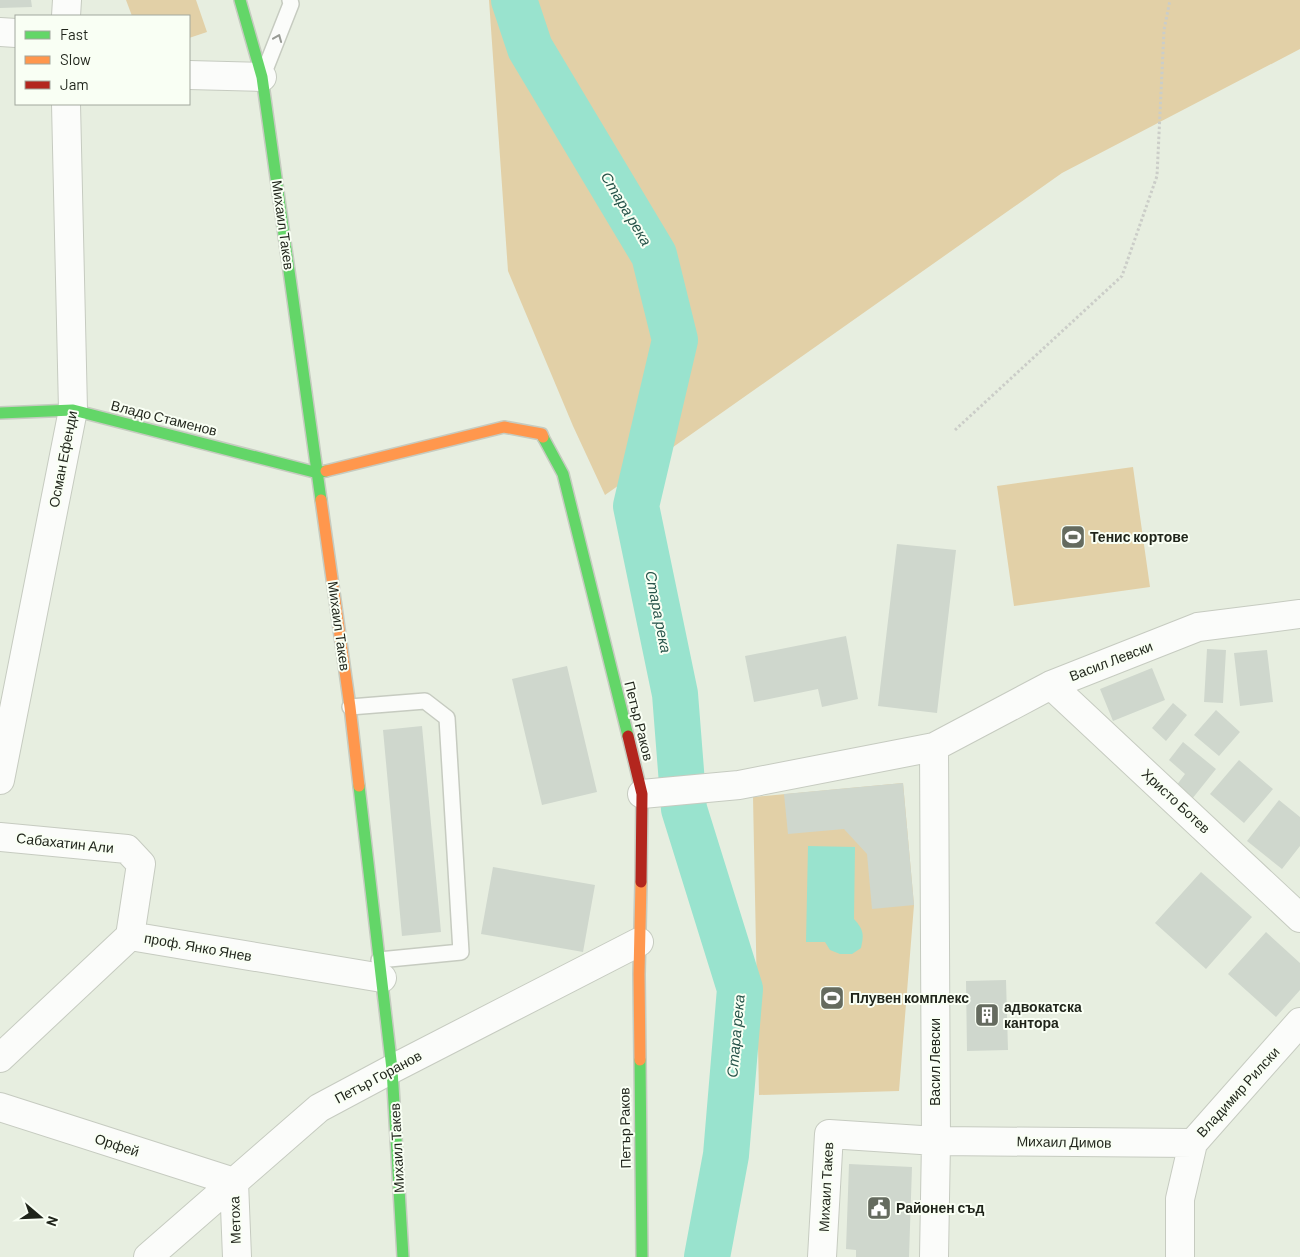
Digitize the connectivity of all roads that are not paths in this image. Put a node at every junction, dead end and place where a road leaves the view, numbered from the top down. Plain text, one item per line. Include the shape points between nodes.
1 (67, 0) edge
2 (240, 0) edge
3 (290, 0) edge
4 (66, 15) edge
5 (0, 32) edge
6 (15, 33) edge
7 (190, 75) edge
8 (262, 77) junction
9 (66, 105) edge
10 (73, 410) junction
11 (0, 413) edge
12 (318, 473) junction
13 (1300, 614) edge
14 (1051, 684) junction
15 (350, 707) junction
16 (934, 747) junction
17 (0, 780) edge
18 (642, 794) junction
19 (0, 836) edge
20 (1300, 918) edge
21 (130, 936) junction
22 (640, 942) junction
23 (381, 969) junction
24 (1300, 1022) edge
25 (0, 1058) edge
26 (392, 1069) junction
27 (0, 1107) edge
28 (936, 1141) junction
29 (1193, 1143) junction
30 (234, 1182) junction
31 (148, 1257) edge
32 (237, 1257) edge
33 (403, 1257) edge
34 (642, 1257) edge
35 (822, 1257) edge
36 (934, 1257) edge
37 (1180, 1257) edge

1 - 4 street
2 - 8 street, Михаил Такев
8 -> 3 lane
5 - 6 street
7 - 8 street
8 - 12 street, Михаил Такев
9 - 10 street, Осман Ефенди
10 - 11 street, Владо Стаменов
10 - 12 street, Владо Стаменов
10 - 17 street, Осман Ефенди
12 - 15 street, Михаил Такев
12 - 18 street, Петър Раков via 504,427 542,434 563,474
13 - 14 street, Васил Левски via 1198,627
14 - 16 street, Васил Левски
14 - 20 street, Христо Ботев
15 - 23 street, Михаил Такев
15 - 23 lane via 426,701 447,718 461,952
16 - 18 street, Васил Левски via 739,785
16 - 28 street, Васил Левски
18 - 22 street, Петър Раков
19 - 21 street, Сабахатин Али via 127,850 141,864
21 - 23 street, проф. Янко Янев
21 - 25 street, проф. Янко Янев
22 - 26 street, Петър Горанов
22 - 34 street, Петър Раков
23 - 26 street, Михаил Такев
24 - 29 street, Владимир Рилски
26 - 30 street, Петър Горанов via 319,1108
26 - 33 street, Михаил Такев
27 - 30 street, Орфей
28 - 29 street, Михаил Димов
28 - 35 street, Михаил Такев via 829,1134
28 - 36 street, Васил Левски
29 - 37 street, Владимир Рилски via 1180,1199
30 - 31 street, Петър Горанов
30 - 32 street, Метоха

